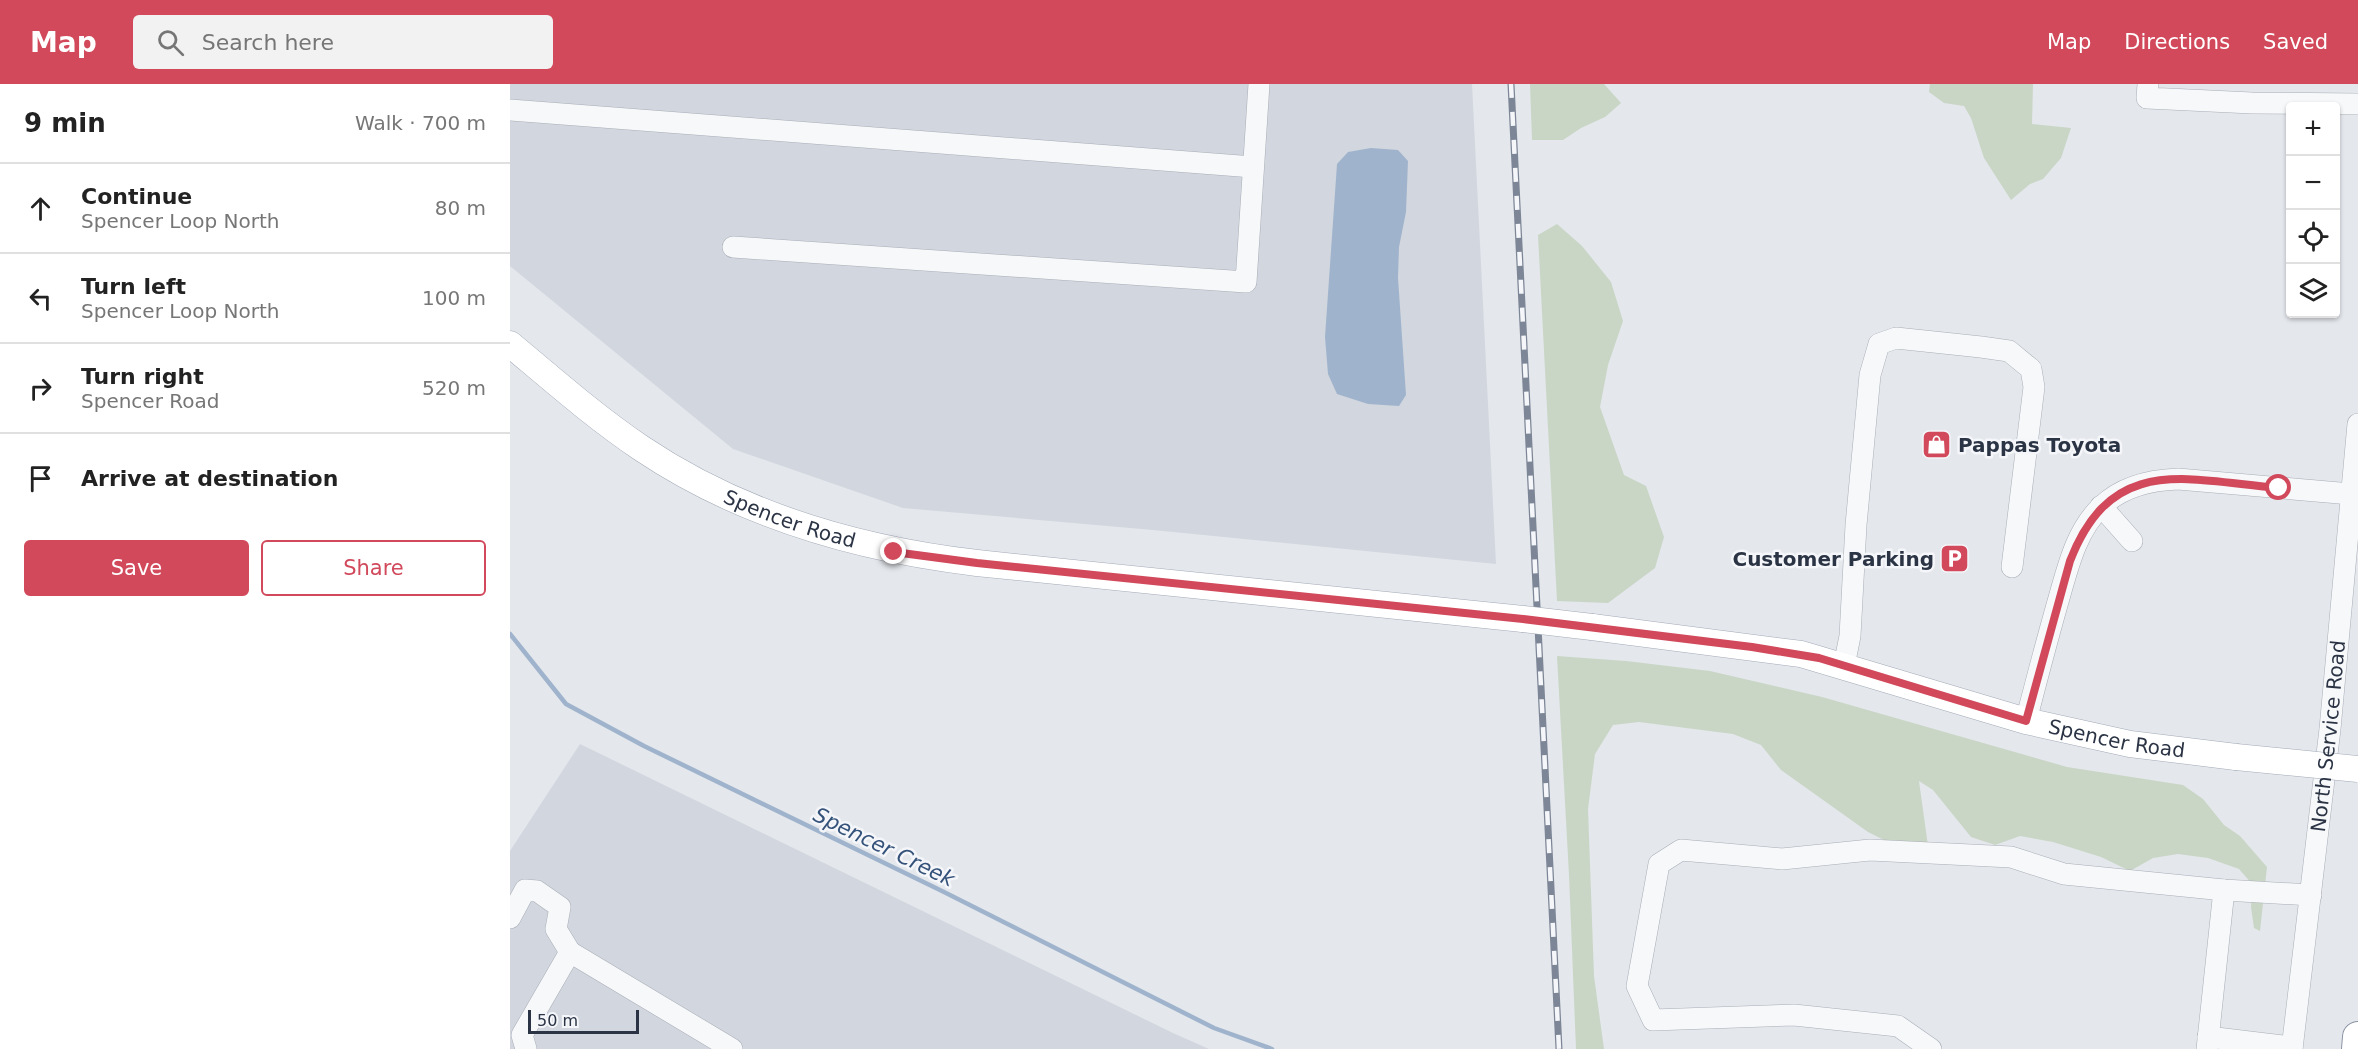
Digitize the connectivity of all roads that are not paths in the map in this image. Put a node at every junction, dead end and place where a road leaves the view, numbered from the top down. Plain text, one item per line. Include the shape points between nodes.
1 (1259, 84) edge
2 (2148, 84) edge
3 (2286, 104) edge
4 (2358, 104) edge
5 (2340, 105) edge
6 (510, 110) edge
7 (1253, 167) junction
8 (733, 247) dead end
9 (510, 344) edge
10 (2358, 424) edge
11 (2351, 494) junction
12 (2102, 506) junction
13 (2132, 542) dead end
14 (2012, 567) dead end
15 (1844, 666) junction
16 (2026, 721) junction
17 (2358, 769) edge
18 (2224, 890) junction
19 (2311, 895) junction
20 (510, 918) edge
21 (570, 952) junction
22 (2358, 1037) edge
23 (520, 1041) edge
24 (2208, 1043) edge
25 (2292, 1048) edge
26 (732, 1049) edge
27 (1931, 1049) edge
28 (2356, 1049) edge

1 - 7 street
2 - 3 street via 2147,98
4 - 5 street
6 - 7 street
7 - 8 street via 1246,282
9 - 15 main road, Spencer Road, bridge via 595,415 677,471 770,515 894,552 1592,627 1791,653
10 - 11 street, North Service Road
11 - 12 street via 2164,480 2133,486
11 - 19 street, North Service Road
12 - 13 street
12 - 16 street via 2080,536 2070,561
14 - 15 street via 2034,387 2031,369 2008,351 1896,338 1879,344 1870,375 1850,636
15 - 16 main road, Spencer Road
16 - 17 main road, Spencer Road, bridge via 2130,744
18 - 19 street
18 - 24 street
18 - 27 street via 2064,874 2012,857 1870,850 1782,859 1681,850 1659,864 1637,986 1653,1020 1794,1015 1898,1026
19 - 25 street, North Service Road
20 - 21 street via 525,890 537,891 560,907 556,929
21 - 23 street
21 - 26 street
22 - 28 highway
24 - 25 street

